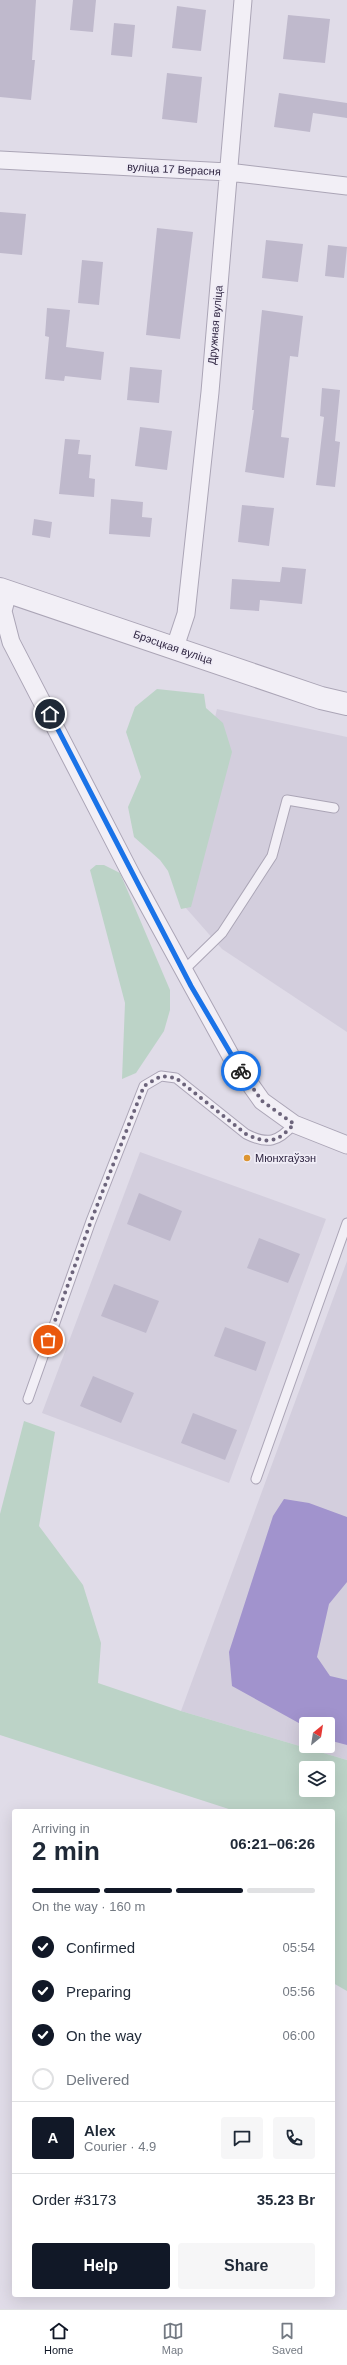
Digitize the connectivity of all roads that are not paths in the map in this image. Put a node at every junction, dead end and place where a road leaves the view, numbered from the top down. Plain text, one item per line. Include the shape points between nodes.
1 (243, 0) edge
2 (0, 160) edge
3 (228, 172) junction
4 (347, 186) edge
5 (4, 590) edge
6 (175, 647) junction
7 (347, 704) edge
8 (334, 808) dead end
9 (183, 971) junction
10 (294, 1124) junction
11 (347, 1145) edge
12 (347, 1223) edge
13 (28, 1399) dead end
14 (256, 1479) dead end

1 - 3 street, Дружная вуліца
2 - 3 street, вуліца 17 Верасня
3 - 4 street, вуліца 17 Верасня
3 - 6 street, Дружная вуліца via 210,392 186,614
5 - 6 street, Брэсцкая вуліца
5 - 9 street via 3,611 11,642
6 - 7 street, Брэсцкая вуліца via 321,698
8 - 9 lane via 287,800 272,856 222,933
9 - 10 street via 233,1060 262,1101
10 - 11 street
10 - 13 lane via 283,1137 271,1141 256,1140 176,1078 161,1076 144,1086 91,1221
12 - 14 lane

